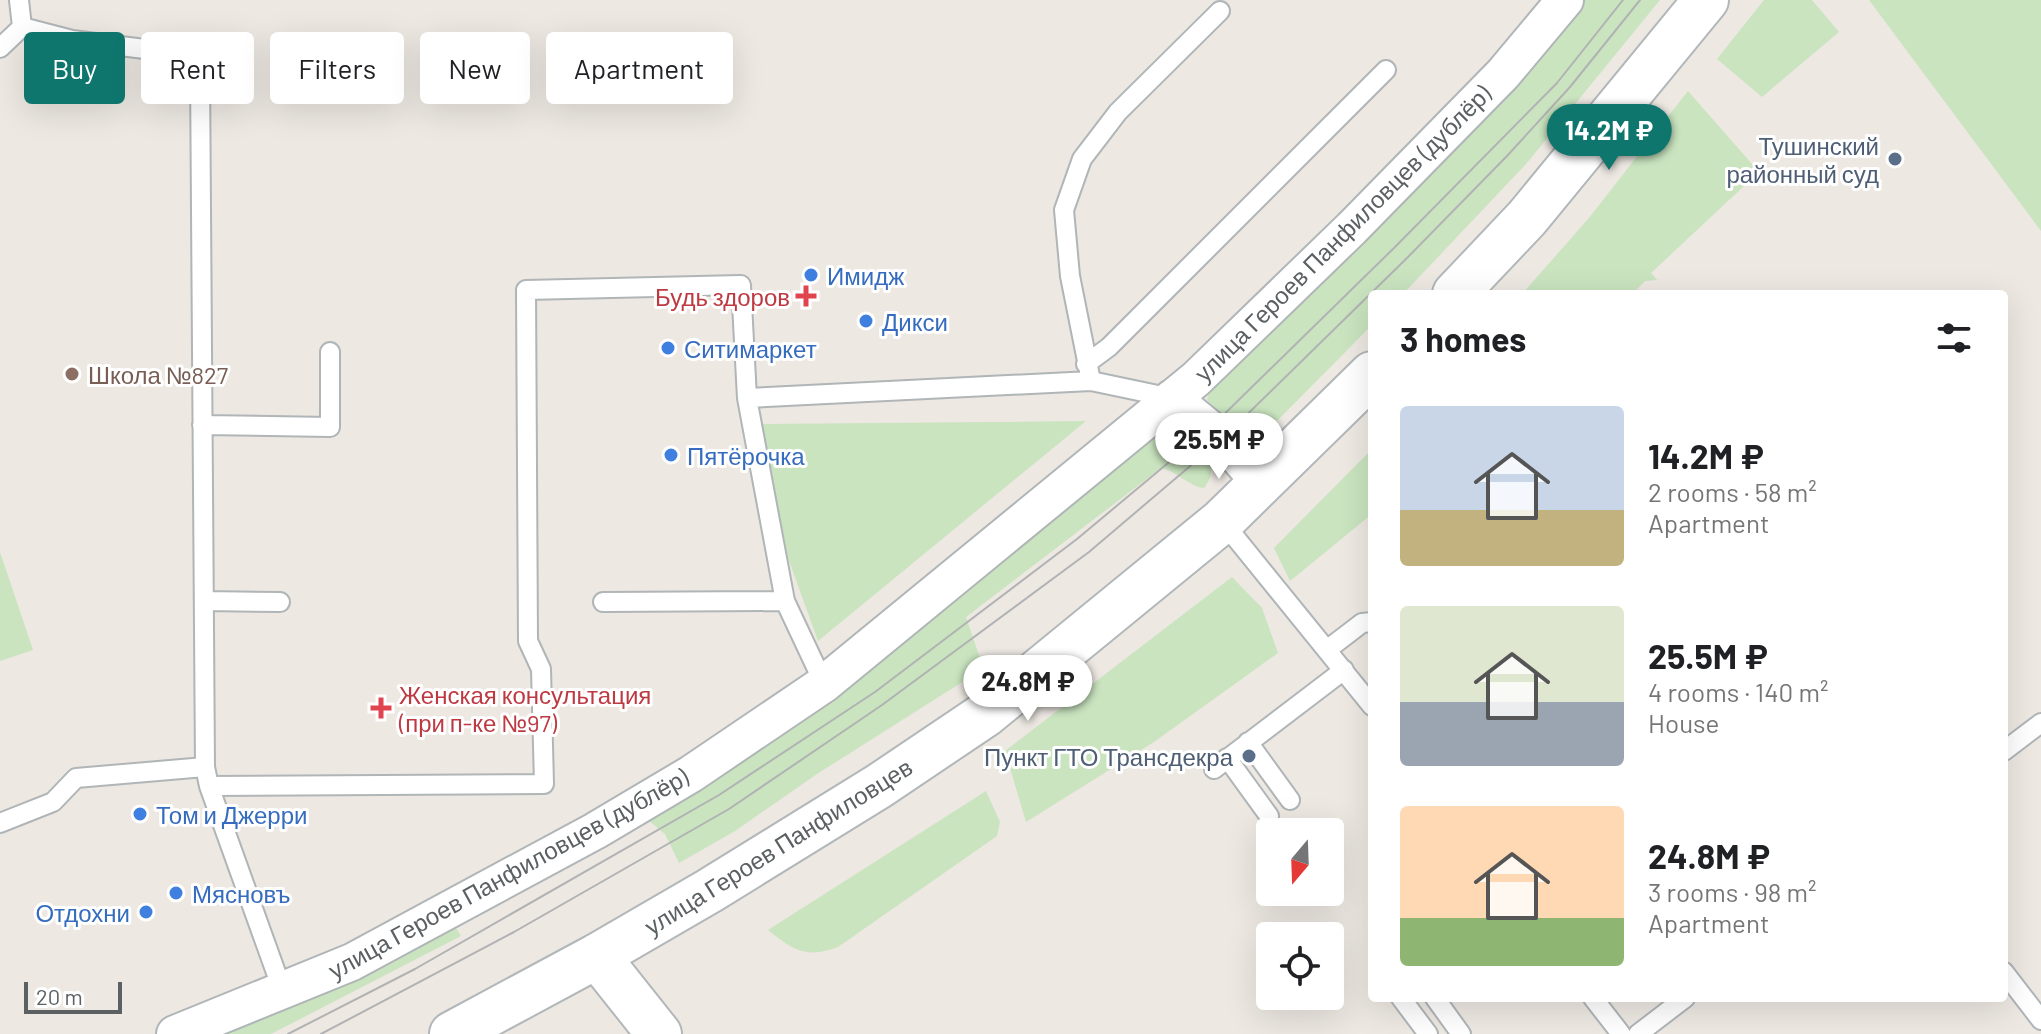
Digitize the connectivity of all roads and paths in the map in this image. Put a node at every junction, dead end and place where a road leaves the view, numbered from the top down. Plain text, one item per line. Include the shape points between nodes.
1 (19, 0) edge
2 (1565, 0) edge
3 (1706, 0) edge
4 (1220, 11) dead end
5 (22, 27) junction
6 (0, 48) edge
7 (1386, 70) dead end
8 (1459, 290) edge
9 (330, 352) dead end
10 (1089, 372) junction
11 (1368, 378) edge
12 (747, 398) junction
13 (1172, 398) junction
14 (202, 425) junction
15 (1260, 482) junction
16 (1222, 521) junction
17 (204, 601) junction
18 (785, 601) junction
19 (280, 602) dead end
20 (603, 602) dead end
21 (1368, 622) edge
22 (1328, 649) junction
23 (1344, 670) junction
24 (824, 684) junction
25 (1368, 701) edge
26 (2041, 723) edge
27 (1248, 742) junction
28 (2008, 748) edge
29 (205, 767) junction
30 (209, 786) junction
31 (1290, 800) dead end
32 (1269, 816) dead end
33 (0, 823) edge
34 (597, 956) junction
35 (2008, 977) edge
36 (283, 992) junction
37 (1404, 1002) edge
38 (1438, 1002) edge
39 (1596, 1002) edge
40 (1680, 1002) edge
41 (2041, 1020) edge
42 (650, 1031) edge
43 (175, 1034) edge
44 (452, 1034) edge
45 (1428, 1034) edge
46 (1461, 1034) edge
47 (1621, 1034) edge
48 (1638, 1034) edge

1 - 5 lane
2 - 13 street, улица Героев Панфиловцев (дублёр) via 1503,74 1385,195
3 - 8 main road via 1527,218
4 - 10 lane via 1118,112 1082,159 1064,210 1070,276
5 - 6 lane
5 - 14 lane via 72,40 177,53 200,70
7 - 10 lane
9 - 14 lane via 330,427
10 - 12 lane
10 - 13 lane
11 - 15 main road, улица Героев Панфиловцев
12 - 18 lane
12 - 30 lane via 741,285 526,290 528,641 541,669 544,784
13 - 15 street via 1222,439
13 - 24 street, улица Героев Панфиловцев (дублёр)
14 - 17 lane
15 - 16 main road, улица Героев Панфиловцев
16 - 22 lane
16 - 34 main road, улица Героев Панфиловцев via 986,714 866,794
17 - 19 lane
17 - 29 lane
18 - 20 lane
18 - 24 lane
21 - 22 lane
22 - 23 lane
23 - 25 lane
23 - 27 lane
24 - 36 street, улица Героев Панфиловцев (дублёр) via 595,831 352,962
26 - 28 lane
27 - 31 lane
27 - 32 lane via 1221,763
29 - 30 lane
29 - 33 lane via 76,778 53,802
30 - 36 lane
34 - 42 main road
34 - 44 main road, улица Героев Панфиловцев
35 - 41 lane
36 - 43 street, улица Героев Панфиловцев (дублёр)
37 - 45 lane
38 - 46 lane
39 - 47 lane
40 - 48 lane

